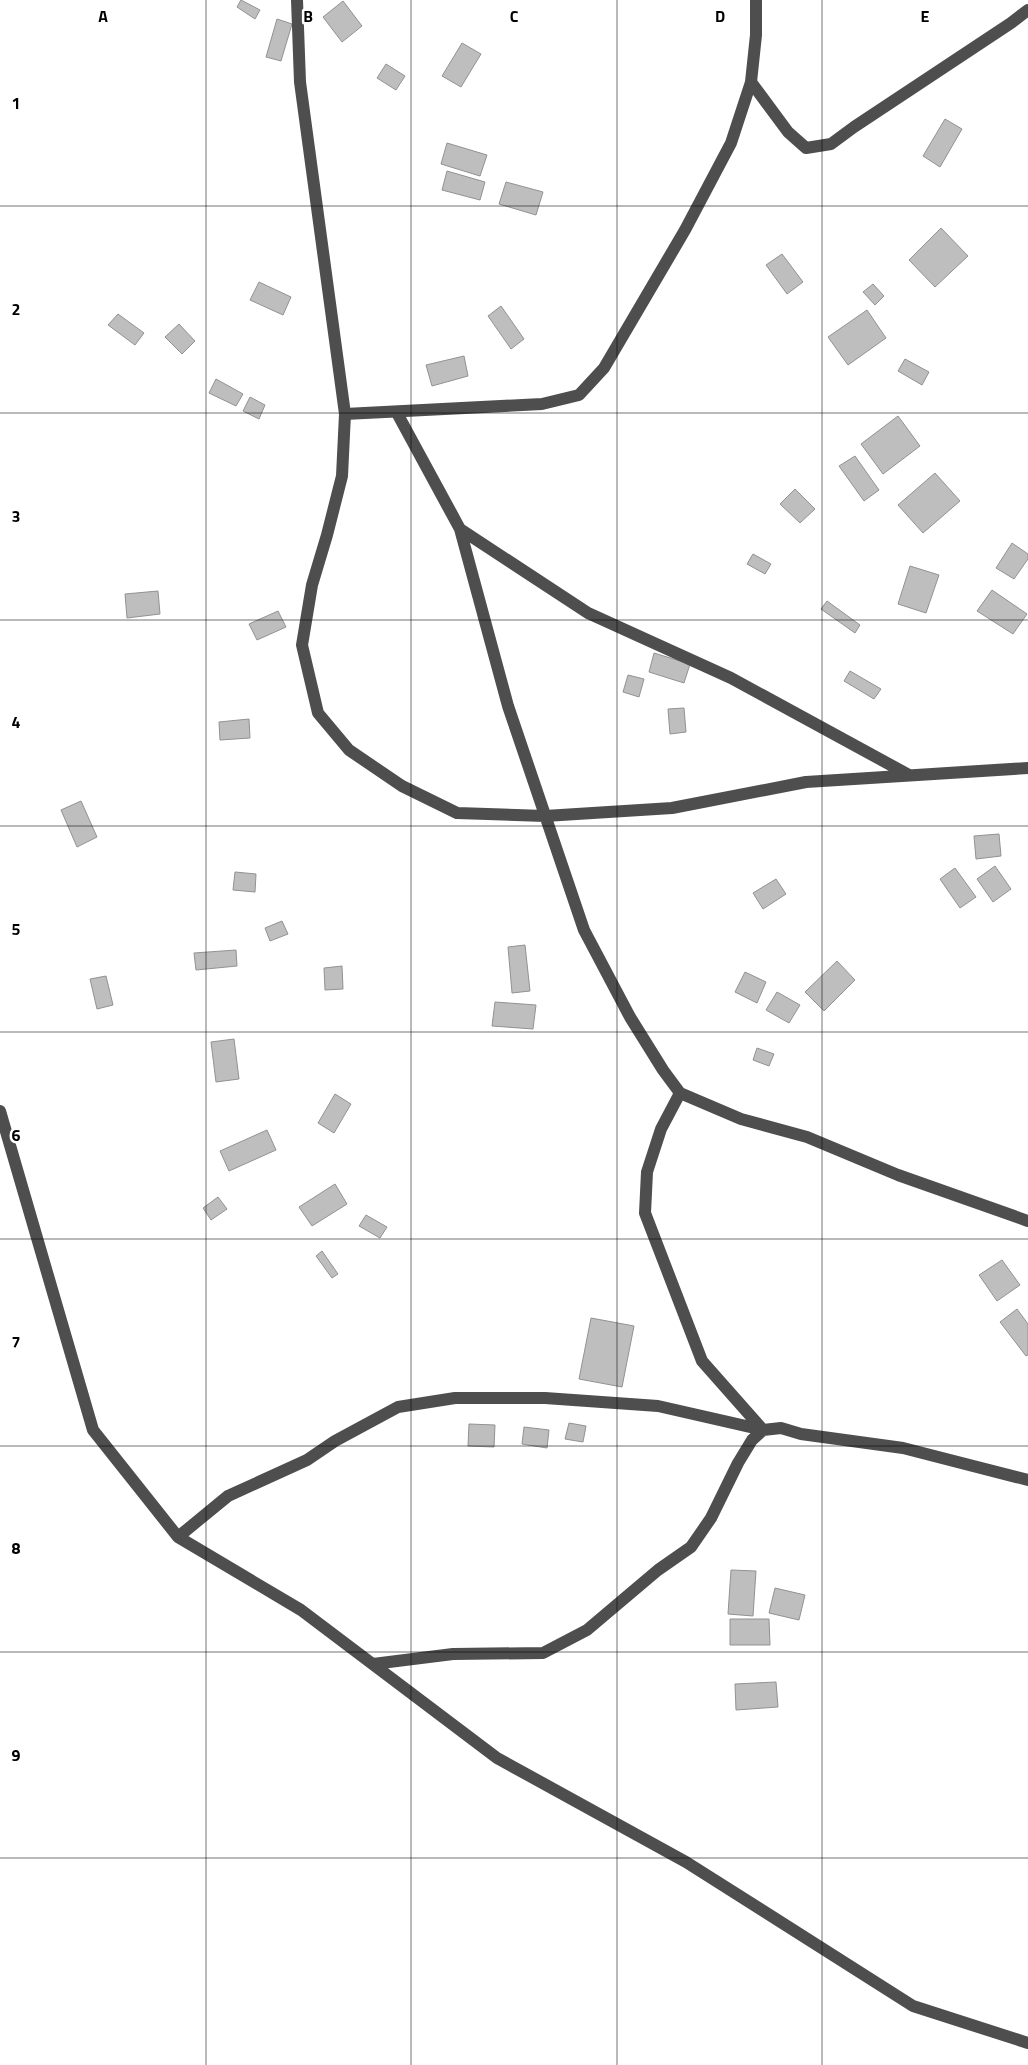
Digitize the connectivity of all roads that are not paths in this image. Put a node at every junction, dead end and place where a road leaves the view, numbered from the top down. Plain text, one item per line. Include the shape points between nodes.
1 (297, 0) edge
2 (756, 0) edge
3 (1028, 10) edge
4 (751, 82) junction
5 (398, 412) junction
6 (345, 414) junction
7 (460, 529) junction
8 (1028, 768) edge
9 (908, 775) junction
10 (545, 816) junction
11 (680, 1093) junction
12 (0, 1112) edge
13 (1028, 1221) edge
14 (763, 1430) junction
15 (1028, 1480) edge
16 (178, 1537) junction
17 (373, 1664) junction
18 (1028, 2043) edge

1 - 6 street via 300,82
2 - 4 street
3 - 4 street via 831,144 806,148 788,132
4 - 5 street via 731,143 685,230 604,368 578,395 542,404
5 - 6 street
5 - 7 street
6 - 10 street via 342,476 312,585 302,645 318,713 348,750 402,786 458,813
7 - 9 street via 588,612 731,678
7 - 10 street via 508,706
8 - 9 street
9 - 10 street via 806,782 672,808
10 - 11 street via 584,930 630,1017
11 - 13 street via 741,1119 807,1137 898,1175
11 - 14 street via 661,1129 647,1172 645,1213 702,1361
12 - 16 street via 93,1430
14 - 15 street via 781,1428 801,1434 903,1448
14 - 16 street via 658,1406 545,1398 455,1398 398,1407 307,1460 228,1496
14 - 17 street via 752,1440 711,1518 691,1547 658,1570 587,1630 542,1652 453,1654
16 - 17 street via 301,1610
17 - 18 street via 497,1758 686,1862 913,2006

